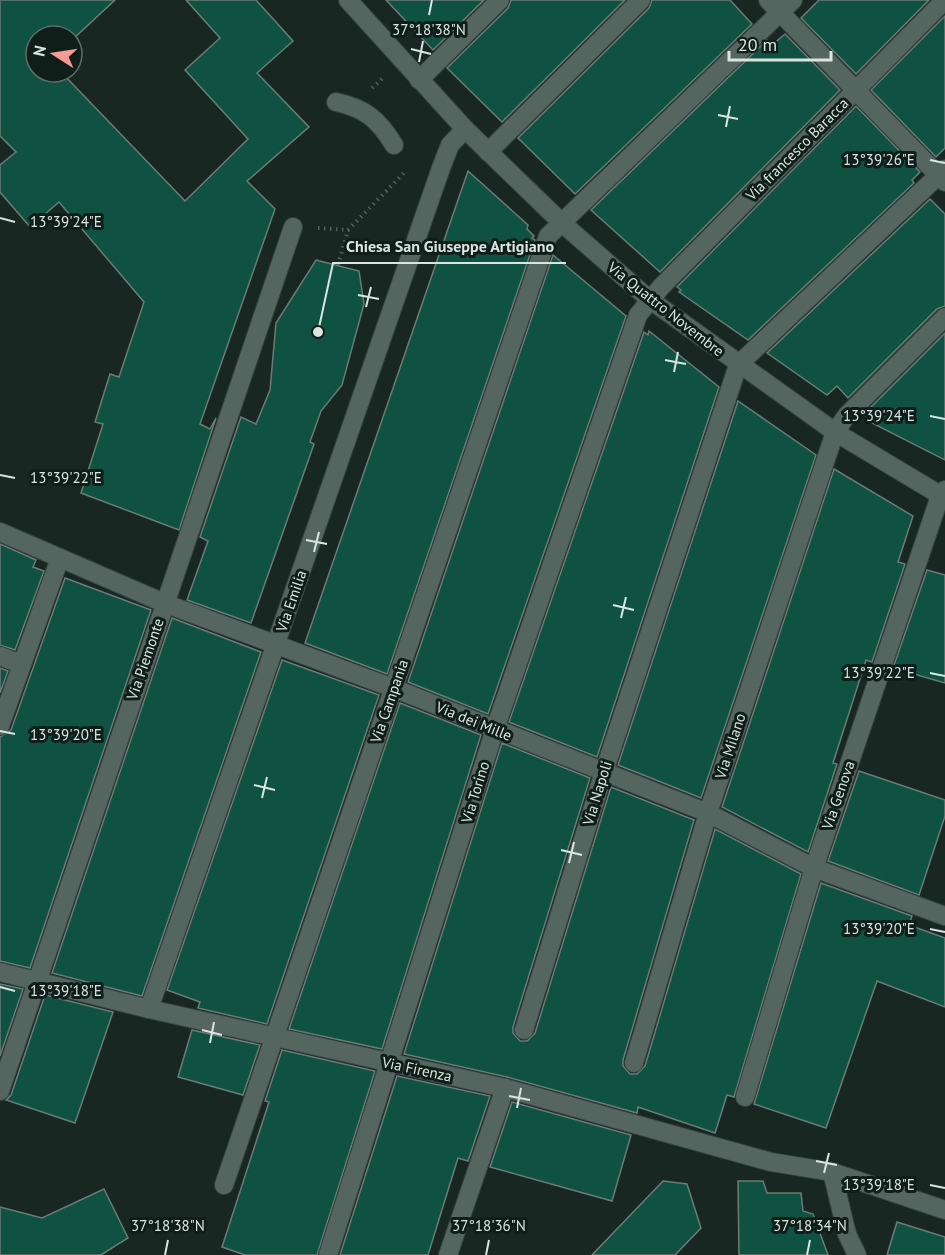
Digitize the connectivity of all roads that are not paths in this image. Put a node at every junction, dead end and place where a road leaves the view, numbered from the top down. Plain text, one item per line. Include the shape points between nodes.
1 (348, 0) edge
2 (500, 0) edge
3 (641, 0) edge
4 (945, 0) edge
5 (781, 4) edge
6 (419, 80) junction
7 (856, 89) junction
8 (336, 102) dead end
9 (465, 129) junction
10 (394, 145) dead end
11 (488, 152) junction
12 (943, 175) edge
13 (562, 223) junction
14 (293, 227) road end
15 (649, 299) junction
16 (945, 317) edge
17 (738, 365) junction
18 (835, 432) junction
19 (943, 495) edge
20 (0, 532) edge
21 (60, 558) junction
22 (164, 603) junction
23 (276, 644) junction
24 (0, 656) edge
25 (21, 664) junction
26 (393, 688) junction
27 (0, 726) edge
28 (495, 729) junction
29 (604, 772) junction
30 (708, 813) junction
31 (814, 868) junction
32 (945, 916) edge
33 (0, 972) edge
34 (36, 980) junction
35 (149, 1009) junction
36 (524, 1030) dead end
37 (275, 1037) junction
38 (390, 1063) junction
39 (634, 1063) dead end
40 (505, 1088) junction
41 (0, 1091) edge
42 (745, 1097) dead end
43 (832, 1172) junction
44 (224, 1185) dead end
45 (945, 1210) edge
46 (328, 1255) edge
47 (448, 1255) edge
48 (857, 1255) edge

1 - 6 street, Via Quattro Novembre
2 - 6 street
3 - 11 street
4 - 7 street, Via francesco Baracca
5 - 7 street
5 - 13 street, Via Campania
6 - 9 street, Via Quattro Novembre
7 - 12 street
7 - 15 street, Via francesco Baracca
8 - 10 street via 371,115
9 - 11 street, Via Quattro Novembre
9 - 23 street, Via Emilia via 450,145 441,168
11 - 13 street, Via Quattro Novembre
12 - 17 street
13 - 15 street, Via Quattro Novembre
13 - 26 street, Via Campania via 548,236
14 - 22 street, Via Piemonte
15 - 17 street, Via Quattro Novembre
15 - 28 street, Via Torino via 638,315
16 - 18 street
17 - 18 street, Via Quattro Novembre
17 - 29 street, Via Napoli
18 - 19 street, Via Quattro Novembre
18 - 30 street, Via Milano
19 - 31 street, Via Genova
20 - 21 street, Via dei Mille
21 - 22 street, Via dei Mille
21 - 25 street
22 - 23 street, Via dei Mille
22 - 34 street, Via Piemonte
23 - 26 street, Via dei Mille
23 - 35 street, Via Emilia
24 - 25 street
25 - 27 street
26 - 28 street, Via dei Mille
26 - 37 street, Via Campania
28 - 29 street, Via dei Mille
28 - 38 street, Via Torino
29 - 30 street, Via dei Mille
29 - 36 street, Via Napoli
30 - 31 street, Via dei Mille
30 - 39 street, Via Milano
31 - 32 street, Via dei Mille
31 - 42 street, Via Genova
33 - 34 street, Via Firenza
34 - 35 street, Via Firenza
34 - 41 street, Via Piemonte
35 - 37 street, Via Firenza
37 - 38 street, Via Firenza
37 - 44 street, Via Campania
38 - 40 street, Via Firenza
38 - 46 street, Via Torino
40 - 43 street, Via Firenza via 771,1162
40 - 47 street
43 - 45 street, Via Firenza
43 - 48 street via 847,1233

